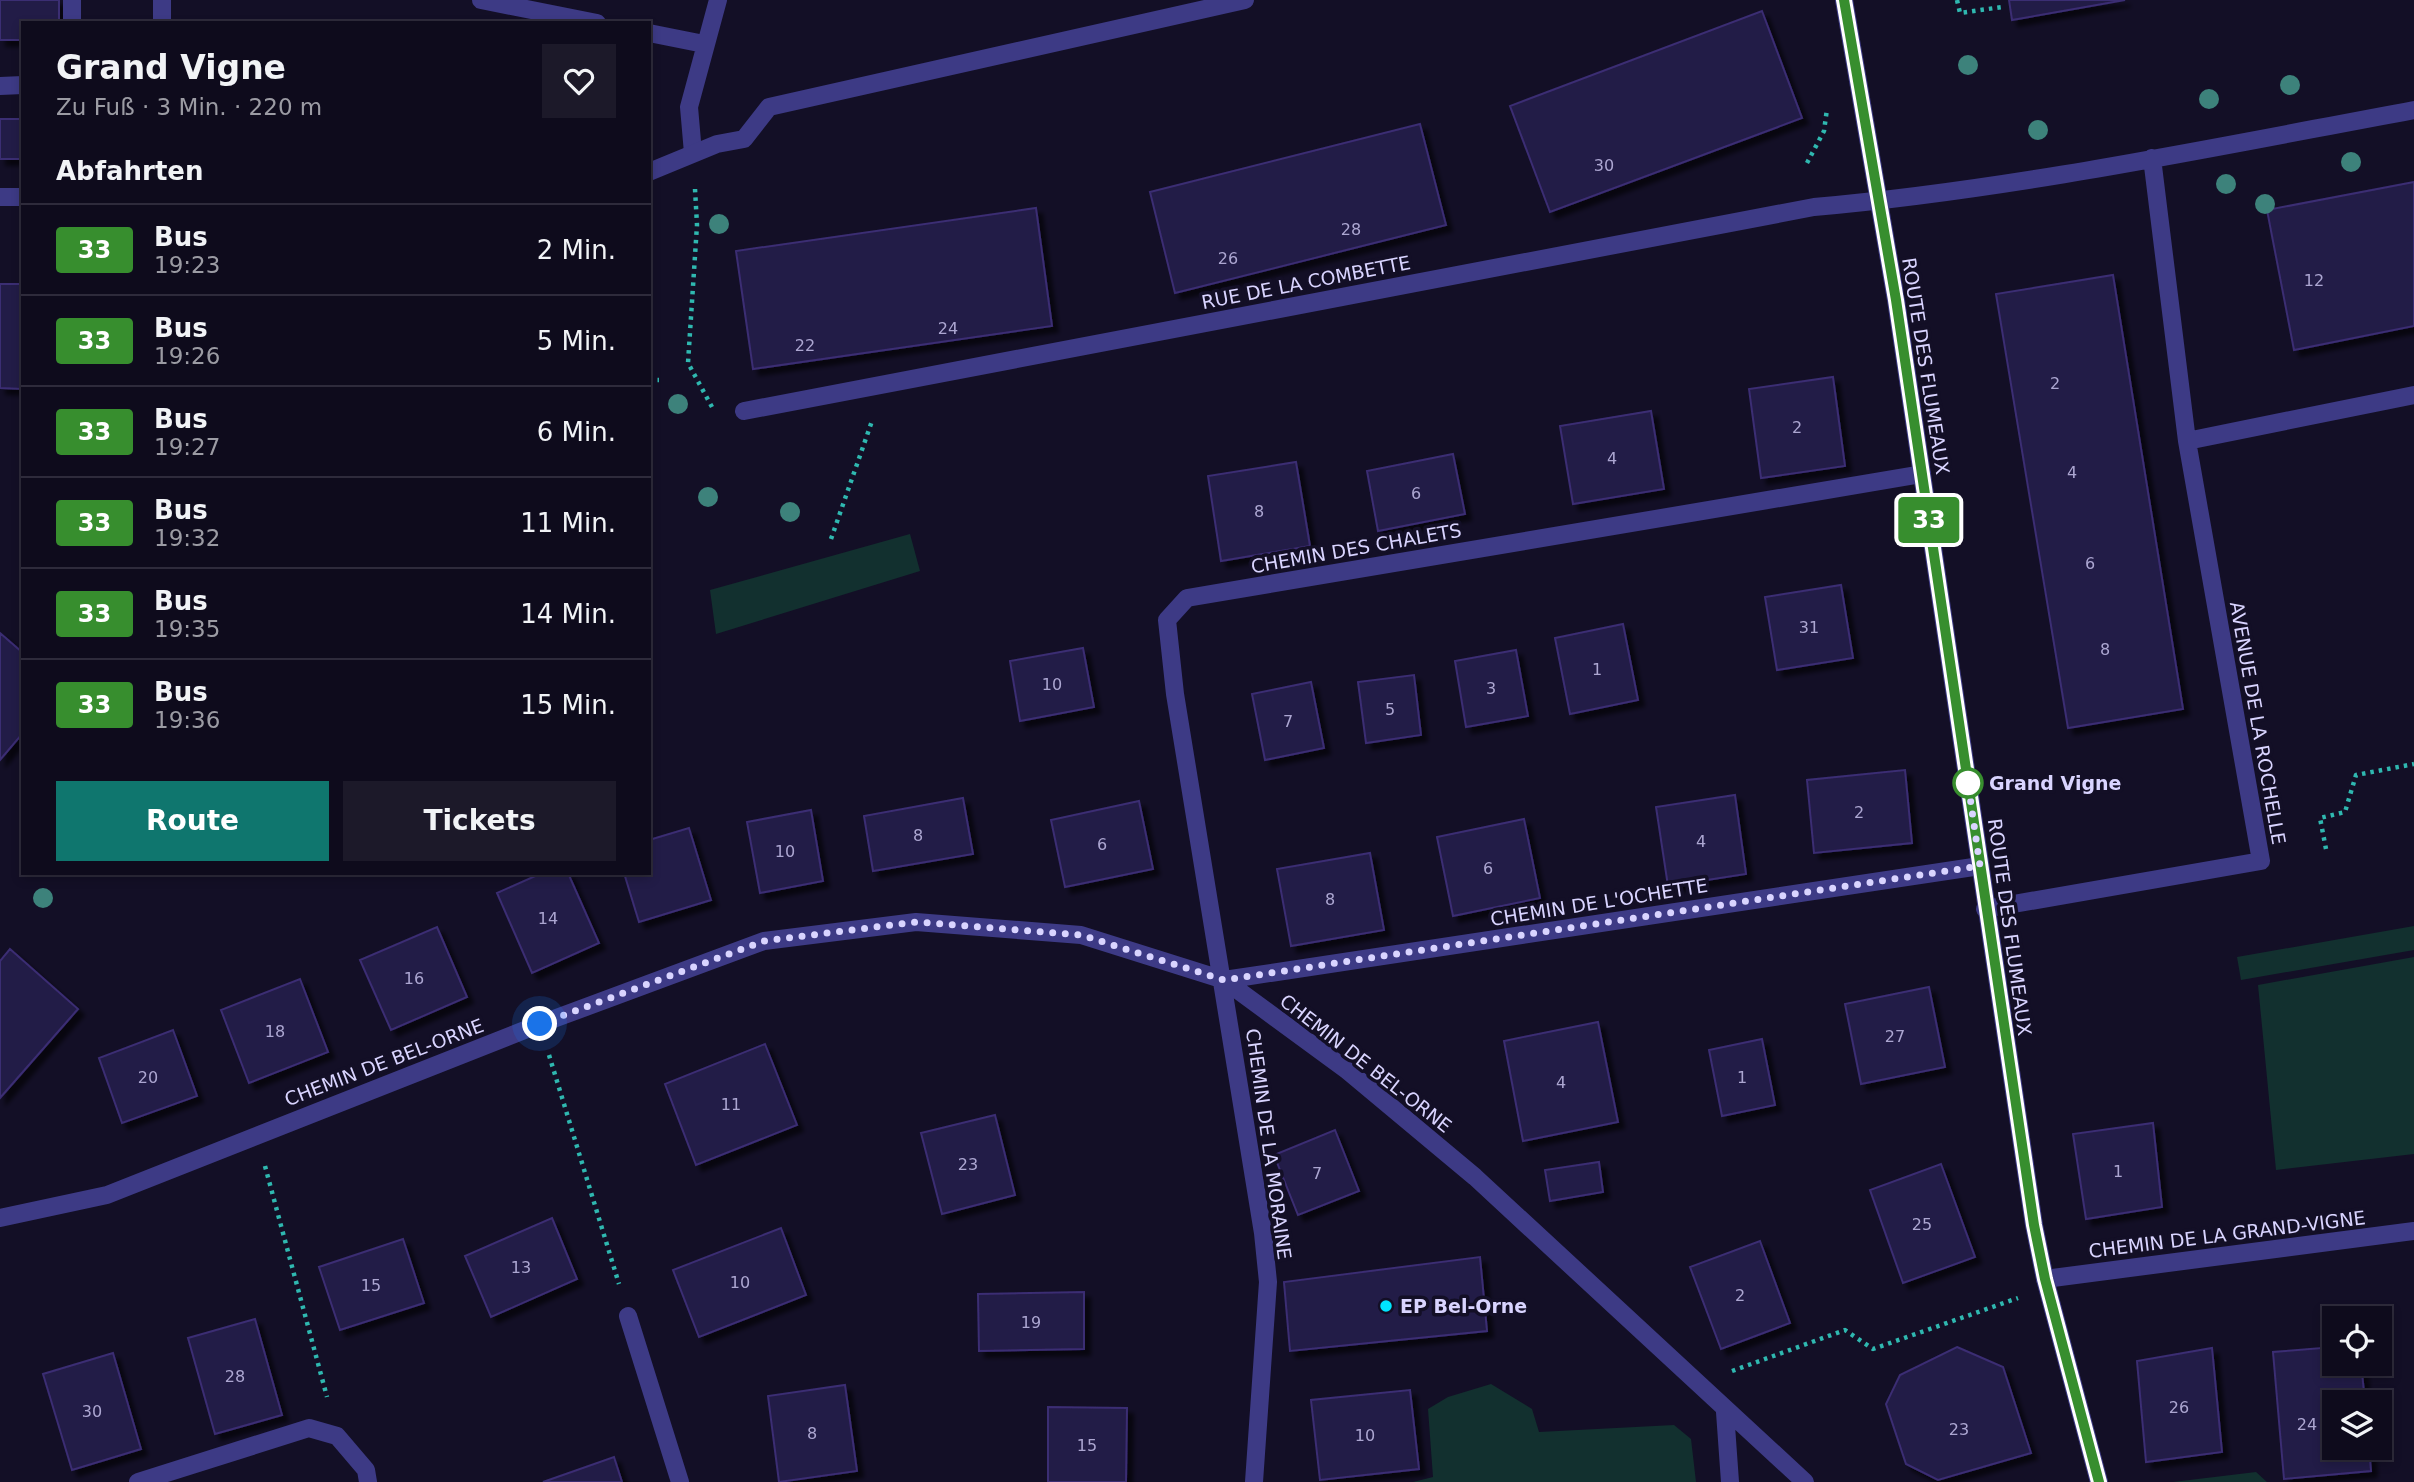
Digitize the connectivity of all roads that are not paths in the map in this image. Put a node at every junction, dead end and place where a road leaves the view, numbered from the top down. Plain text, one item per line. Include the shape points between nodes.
1 (72, 0) edge
2 (162, 0) edge
3 (481, 0) edge
4 (718, 0) edge
5 (1245, 0) edge
6 (1844, 0) edge
7 (72, 21) edge
8 (162, 21) edge
9 (587, 21) edge
10 (651, 33) edge
11 (704, 44) junction
12 (21, 85) edge
13 (0, 86) edge
14 (2414, 110) edge
15 (693, 153) junction
16 (2152, 158) junction
17 (651, 171) edge
18 (0, 197) edge
19 (21, 197) edge
20 (1877, 202) junction
21 (2414, 395) edge
22 (744, 411) road end
23 (2187, 441) junction
24 (1922, 474) junction
25 (1980, 866) junction
26 (1985, 909) junction
27 (1224, 980) junction
28 (0, 1218) edge
29 (2414, 1231) edge
30 (2045, 1279) junction
31 (628, 1316) dead end
32 (1725, 1412) junction
33 (138, 1482) edge
34 (368, 1482) edge
35 (680, 1482) edge
36 (1254, 1482) edge
37 (1730, 1482) edge
38 (1805, 1482) edge
39 (2099, 1482) edge

1 - 7 street
2 - 8 street
3 - 9 street
4 - 11 street
5 - 15 street via 769,107 744,139
6 - 20 street, ROUTE DES FLUMEAUX
10 - 11 street
11 - 15 street via 689,107
12 - 13 street
14 - 16 street
15 - 17 street
16 - 20 street
16 - 23 street, AVENUE DE LA ROCHELLE
18 - 19 street
20 - 22 street, RUE DE LA COMBETTE via 1800,209
20 - 24 street, ROUTE DES FLUMEAUX
21 - 23 street
23 - 26 street, AVENUE DE LA ROCHELLE via 2261,861
24 - 25 street, ROUTE DES FLUMEAUX
24 - 27 street, CHEMIN DES CHALETS via 1188,598 1167,620 1175,694
25 - 26 street, ROUTE DES FLUMEAUX
25 - 27 street, CHEMIN DE L'OCHETTE
26 - 30 street, ROUTE DES FLUMEAUX
27 - 28 street, CHEMIN DE BEL-ORNE via 1081,935 916,922 764,941 107,1195
27 - 32 street, CHEMIN DE BEL-ORNE via 1348,1071 1475,1177
27 - 36 street, CHEMIN DE LA MORAINE via 1268,1282
29 - 30 street, CHEMIN DE LA GRAND-VIGNE
30 - 39 street, ROUTE DES FLUMEAUX
31 - 35 street
32 - 37 street
32 - 38 street, CHEMIN DE BEL-ORNE
33 - 34 street via 309,1428 337,1436 366,1469

